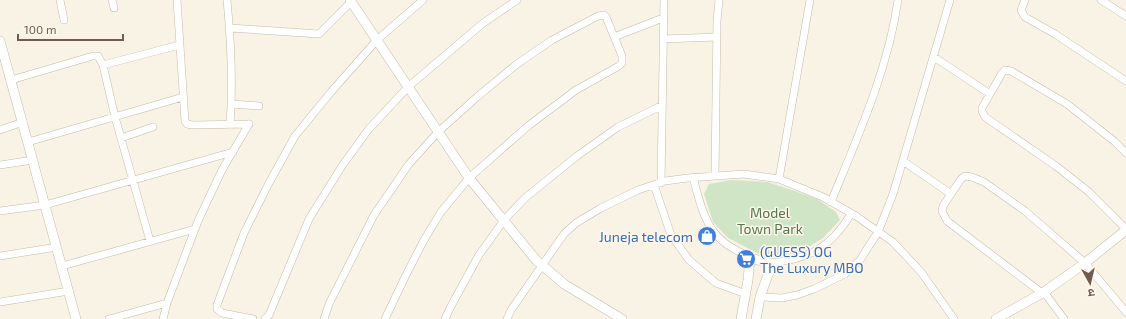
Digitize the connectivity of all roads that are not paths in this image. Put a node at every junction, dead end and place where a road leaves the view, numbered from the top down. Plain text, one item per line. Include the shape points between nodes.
1 (60, 0) edge
2 (177, 0) edge
3 (227, 0) edge
4 (423, 0) edge
5 (516, 0) edge
6 (664, 0) edge
7 (719, 0) edge
8 (810, 0) edge
9 (898, 0) edge
10 (950, 0) edge
11 (1024, 0) edge
12 (1102, 0) edge
13 (350, 1) edge
14 (1126, 16) edge
15 (663, 18) junction
16 (64, 20) dead end
17 (230, 28) junction
18 (614, 37) junction
19 (717, 37) junction
20 (663, 39) junction
21 (0, 40) edge
22 (377, 40) junction
23 (179, 45) junction
24 (934, 57) junction
25 (103, 65) junction
26 (11, 80) junction
27 (1126, 81) edge
28 (408, 87) junction
29 (990, 94) junction
30 (182, 97) junction
31 (232, 104) junction
32 (258, 106) dead end
33 (661, 106) junction
34 (115, 117) junction
35 (22, 122) junction
36 (230, 124) junction
37 (153, 127) dead end
38 (0, 130) edge
39 (438, 132) junction
40 (121, 138) junction
41 (28, 142) junction
42 (233, 152) junction
43 (1126, 153) edge
44 (33, 160) junction
45 (903, 161) junction
46 (0, 165) edge
47 (715, 175) junction
48 (694, 177) junction
49 (469, 178) junction
50 (779, 178) junction
51 (133, 180) junction
52 (657, 184) junction
53 (951, 194) junction
54 (831, 202) junction
55 (45, 204) junction
56 (0, 211) edge
57 (852, 214) junction
58 (504, 220) junction
59 (195, 229) junction
60 (1126, 230) edge
61 (878, 232) junction
62 (150, 242) junction
63 (57, 247) junction
64 (0, 256) edge
65 (750, 258) junction
66 (770, 262) junction
67 (1085, 263) junction
68 (542, 265) junction
69 (62, 266) junction
70 (68, 290) junction
71 (1043, 292) junction
72 (746, 294) junction
73 (760, 297) junction
74 (0, 302) edge
75 (168, 303) junction
76 (1126, 312) edge
77 (1007, 317) edge
78 (239, 318) edge
79 (76, 319) edge
80 (109, 319) edge
81 (163, 319) edge
82 (253, 319) edge
83 (265, 319) edge
84 (324, 319) edge
85 (385, 319) edge
86 (445, 319) edge
87 (507, 319) edge
88 (622, 319) edge
89 (741, 319) edge
90 (756, 319) edge
91 (954, 319) edge
92 (996, 319) edge
93 (1064, 319) edge

1 - 16 street
2 - 23 street
3 - 17 street
4 - 22 street
5 - 28 street via 482,24
6 - 15 street
7 - 19 street
8 - 50 street
9 - 54 street via 895,22 871,103
10 - 24 street
11 - 27 street via 1021,10 1025,17
12 - 14 street
13 - 17 street via 320,34
13 - 22 street
15 - 18 street
15 - 20 street
17 - 31 street
18 - 39 street via 606,17 601,15 552,40 517,64
18 - 49 street via 622,56 622,63 619,66 576,90 528,126
19 - 20 street
19 - 47 street
20 - 33 street
21 - 26 street
22 - 28 street
22 - 78 street via 295,136 269,182 244,233 217,305 217,309 222,313
23 - 25 street
23 - 30 street
24 - 29 street
24 - 45 street
25 - 26 street via 98,56 93,56
25 - 34 street
26 - 35 street
28 - 39 street
28 - 83 street via 368,130 309,219 269,315
29 - 43 street via 1002,73 1005,70 1012,71 1067,104
29 - 60 street via 982,108 985,117 1089,192
30 - 34 street
30 - 36 street via 187,124
31 - 32 street
31 - 36 street
33 - 52 street
33 - 58 street via 618,127 577,156 525,198
34 - 40 street
34 - 41 street
35 - 38 street
35 - 41 street
36 - 42 street via 249,124
37 - 40 street
39 - 49 street
39 - 84 street via 409,164 374,215
40 - 51 street
41 - 44 street
42 - 51 street
42 - 59 street
44 - 46 street
44 - 55 street
45 - 53 street
45 - 61 street
47 - 48 street
47 - 50 street via 744,174
48 - 52 street
48 - 65 street via 706,218 714,232 725,243
49 - 58 street
49 - 85 street via 441,212 424,240
50 - 54 street
51 - 55 street
51 - 62 street
52 - 68 street via 638,190 576,223 564,234
52 - 72 street via 671,235 689,260 716,283
53 - 67 street via 965,176 984,182 1025,211
53 - 71 street via 942,210 947,221
54 - 57 street
55 - 56 street
55 - 63 street
57 - 61 street
57 - 66 street via 843,228 812,254 789,261
58 - 68 street
58 - 86 street via 479,255
59 - 62 street
59 - 75 street
60 - 67 street
61 - 73 street via 860,260 845,274 797,295 782,298
61 - 91 street via 893,242 921,272
62 - 69 street
63 - 64 street
63 - 69 street
65 - 66 street
65 - 72 street
66 - 73 street
67 - 71 street
67 - 76 street
68 - 87 street
68 - 88 street via 564,284
69 - 70 street
70 - 74 street
70 - 79 street
71 - 77 street
71 - 93 street
72 - 89 street
73 - 90 street
75 - 80 street
75 - 81 street
77 - 92 street
78 - 82 street

